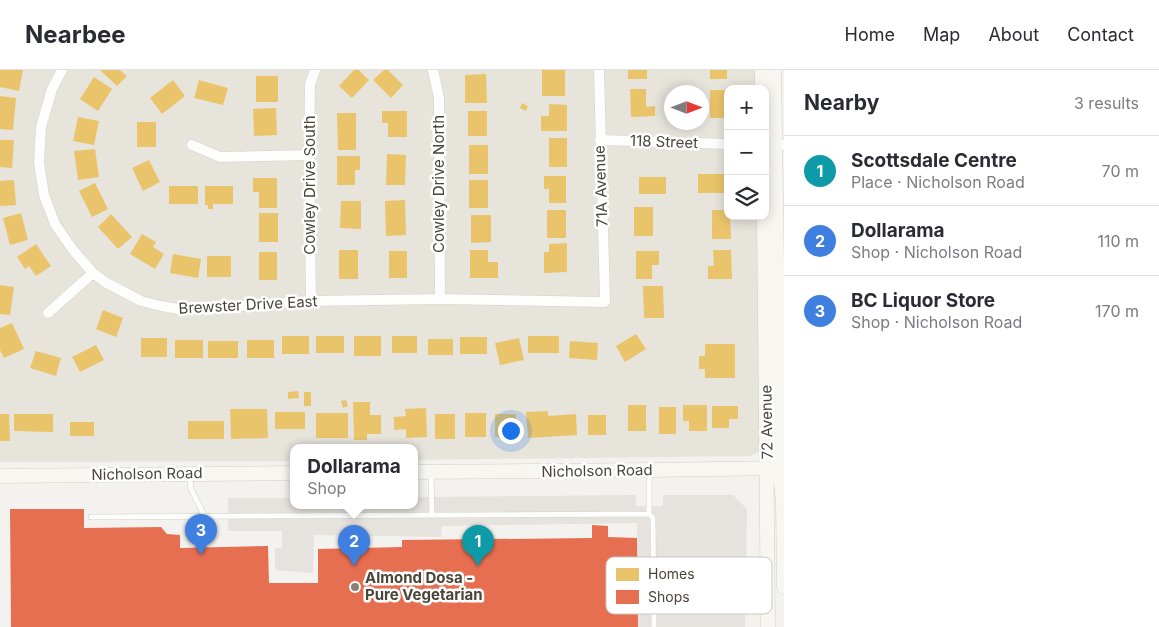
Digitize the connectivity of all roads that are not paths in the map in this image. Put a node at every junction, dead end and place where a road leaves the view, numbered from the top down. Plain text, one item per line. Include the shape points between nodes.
1 (62, 70) edge
2 (315, 70) edge
3 (433, 70) edge
4 (599, 70) edge
5 (762, 70) edge
6 (774, 70) edge
7 (762, 85) edge
8 (600, 140) junction
9 (724, 144) edge
10 (192, 145) dead end
11 (775, 145) edge
12 (309, 156) junction
13 (764, 220) edge
14 (93, 273) junction
15 (440, 299) junction
16 (311, 301) junction
17 (605, 302) joint
18 (48, 314) dead end
19 (773, 468) junction
20 (649, 470) junction
21 (418, 472) edge
22 (431, 472) junction
23 (290, 473) edge
24 (189, 474) junction
25 (0, 476) edge
26 (649, 514) junction
27 (432, 515) junction
28 (91, 517) dead end
29 (205, 517) junction
30 (653, 557) edge
31 (767, 557) edge
32 (784, 587) edge
33 (654, 614) edge
34 (768, 614) edge
35 (654, 627) edge
36 (768, 627) edge

1 - 14 street, Brewster Drive East via 52,89 41,127 39,163 44,195 55,224
2 - 12 street, Cowley Drive South via 310,84
3 - 15 street, Cowley Drive North via 439,98
4 - 8 street, 71A Avenue
5 - 7 main road
6 - 11 main road, 72 Avenue
8 - 9 street, 118 Street
8 - 17 street, 71A Avenue
10 - 12 street via 220,157
11 - 19 main road, 72 Avenue via 780,391
12 - 16 street, Cowley Drive South
13 - 19 main road, 72 Avenue
14 - 16 street, Brewster Drive East via 140,301 184,310
14 - 18 street
15 - 16 street, Brewster Drive East
15 - 17 street, Brewster Drive East
19 - 20 main road, Nicholson Road
19 - 31 main road, 72 Avenue via 766,497
19 - 32 main road, 72 Avenue via 782,496
20 - 22 main road, Nicholson Road
20 - 26 lane
21 - 22 main road, Nicholson Road
22 - 27 lane
23 - 24 main road, Nicholson Road
24 - 25 main road, Nicholson Road
24 - 29 lane via 190,489
26 - 27 lane
26 - 30 lane via 653,518
27 - 29 lane
28 - 29 lane
33 - 35 lane
34 - 36 main road, 72 Avenue

